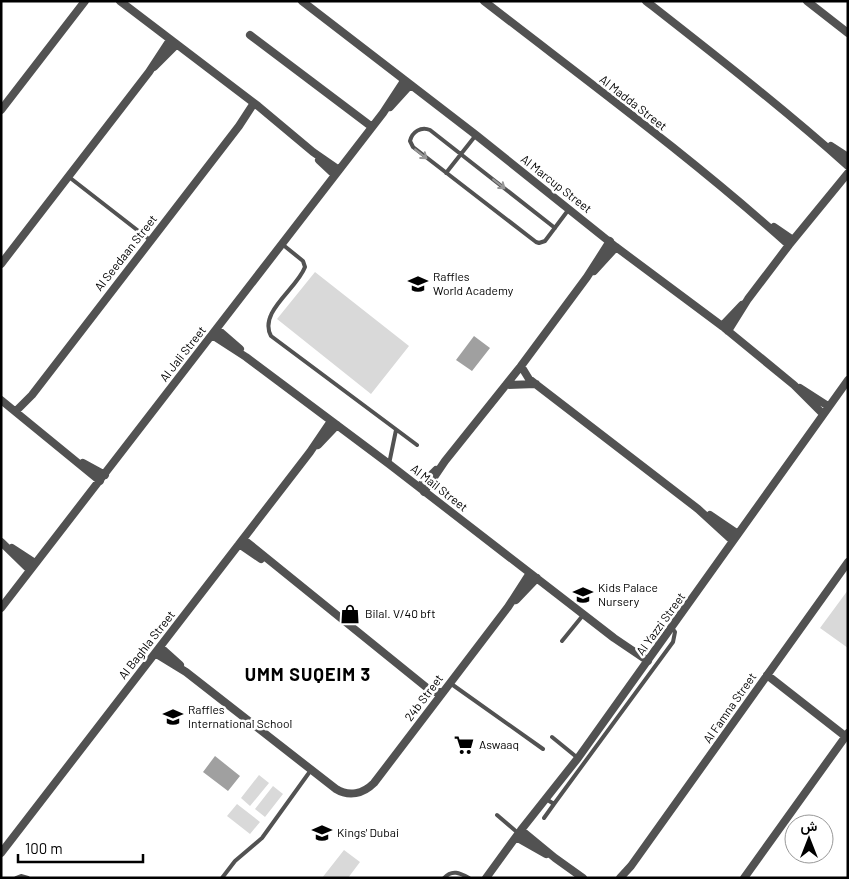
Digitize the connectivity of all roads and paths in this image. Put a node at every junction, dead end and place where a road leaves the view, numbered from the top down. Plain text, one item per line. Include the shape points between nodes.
1 (85, 1) edge
2 (120, 1) edge
3 (302, 1) edge
4 (484, 1) edge
5 (646, 1) edge
6 (807, 1) edge
7 (848, 33) edge
8 (250, 35) dead end
9 (173, 43) junction
10 (407, 83) junction
11 (256, 105) junction
12 (1, 110) edge
13 (372, 127) junction
14 (476, 135) junction
15 (824, 144) junction
16 (461, 155) junction
17 (848, 157) edge
18 (848, 166) edge
19 (337, 173) junction
20 (446, 173) junction
21 (848, 173) edge
22 (68, 176) junction
23 (570, 209) junction
24 (555, 228) junction
25 (150, 240) junction
26 (791, 243) junction
27 (282, 244) junction
28 (613, 244) junction
29 (1, 264) edge
30 (725, 328) junction
31 (214, 332) junction
32 (521, 366) junction
33 (848, 380) edge
34 (536, 384) junction
35 (506, 385) junction
36 (794, 385) junction
37 (1, 400) edge
38 (828, 406) junction
39 (18, 413) junction
40 (823, 414) junction
41 (334, 423) junction
42 (396, 430) junction
43 (417, 446) dead end
44 (389, 464) junction
45 (102, 478) junction
46 (422, 489) junction
47 (701, 512) junction
48 (738, 534) junction
49 (241, 542) junction
50 (733, 542) junction
51 (3, 543) edge
52 (848, 562) edge
53 (33, 566) junction
54 (533, 575) junction
55 (1, 608) edge
56 (584, 614) junction
57 (672, 628) junction
58 (562, 641) dead end
59 (158, 650) junction
60 (646, 663) junction
61 (767, 675) junction
62 (450, 683) junction
63 (426, 687) junction
64 (443, 692) junction
65 (628, 695) junction
66 (430, 710) junction
67 (846, 734) edge
68 (552, 736) dead end
69 (543, 749) dead end
70 (578, 758) junction
71 (584, 764) junction
72 (312, 769) junction
73 (546, 799) junction
74 (554, 804) junction
75 (498, 815) dead end
76 (544, 818) dead end
77 (518, 834) junction
78 (1, 853) edge
79 (631, 866) junction
80 (16, 878) edge
81 (28, 878) edge
82 (222, 878) edge
83 (444, 878) edge
84 (469, 878) edge
85 (486, 878) edge
86 (583, 878) edge
87 (620, 878) edge
88 (626, 878) edge
89 (744, 878) edge

1 - 12 street
2 - 9 street
3 - 10 street, Al Marcup Street
4 - 26 street, Al Madda Street
5 - 15 street
6 - 7 street
8 - 13 street
9 - 11 street
9 - 22 street
10 - 13 street, Al Jali Street
10 - 14 street, Al Marcup Street
11 - 19 street
11 - 25 street, Al Seedaan Street
13 - 19 street, Al Jali Street
14 - 16 lane
14 - 23 street, Al Marcup Street
15 - 17 street
15 - 18 street
16 - 20 lane
16 -> 20 lane via 428,129 420,129 411,136 413,147
16 -> 24 lane
19 - 27 street, Al Jali Street
20 - 24 lane via 536,242 545,241
21 - 26 street
22 - 25 lane
22 - 29 street
23 - 24 lane
23 - 28 street, Al Marcup Street
25 - 39 street, Al Seedaan Street
26 - 30 street
27 - 31 street, Al Jali Street
27 - 42 lane via 303,261 305,267 269,317 271,336
28 - 30 street, Al Marcup Street
28 - 32 street
30 - 36 street, Al Marcup Street
31 - 41 street, Al Mail Street
31 - 45 street, Al Jali Street
32 - 34 street
32 - 35 street
33 - 38 street, Al Yazzi Street
34 - 35 street
34 - 47 street
35 - 46 street
36 - 38 street, Al Marcup Street
36 - 40 street, Al Marcup Street
37 - 39 street
38 - 40 street, Al Yazzi Street
39 - 45 street
40 - 48 street, Al Yazzi Street
41 - 44 street, Al Mail Street
41 - 49 street, Al Baghla Street
42 - 43 lane
42 - 44 lane
44 - 46 street, Al Mail Street
45 - 53 street, Al Jali Street
46 - 54 street, Al Mail Street
47 - 48 street
47 - 50 street
48 - 50 street, Al Yazzi Street
49 - 59 street, Al Baghla Street
49 - 63 street
50 - 57 street, Al Yazzi Street
51 - 53 street
52 - 61 street, Al Famna Street
53 - 55 street, Al Jali Street
54 - 56 street, Al Mail Street
54 - 62 street, 24b Street
56 - 58 lane
56 - 60 street, Al Mail Street
57 - 60 street, Al Yazzi Street
57 - 65 lane via 675,632 673,642
59 - 72 street
59 - 78 street, Al Baghla Street
60 - 65 street, Al Yazzi Street
61 - 67 street
61 - 79 street, Al Famna Street
62 - 64 street, 24b Street
62 - 69 lane
63 - 64 street via 432,692
63 - 66 street
64 - 66 street, 24b Street
65 - 70 street, Al Yazzi Street
65 - 71 lane
66 - 72 street, 24b Street via 370,786 361,792 351,794 336,789
67 - 89 street
68 - 70 lane
70 - 71 lane
70 - 73 street, Al Yazzi Street
71 - 74 lane
72 - 82 lane via 262,838
73 - 74 lane
73 - 77 street, Al Yazzi Street
74 - 76 lane
75 - 77 lane
77 - 85 street, Al Yazzi Street
77 - 86 street
79 - 87 street, Al Famna Street
79 - 88 street, Al Famna Street
80 - 81 lane
83 - 84 lane via 456,872

